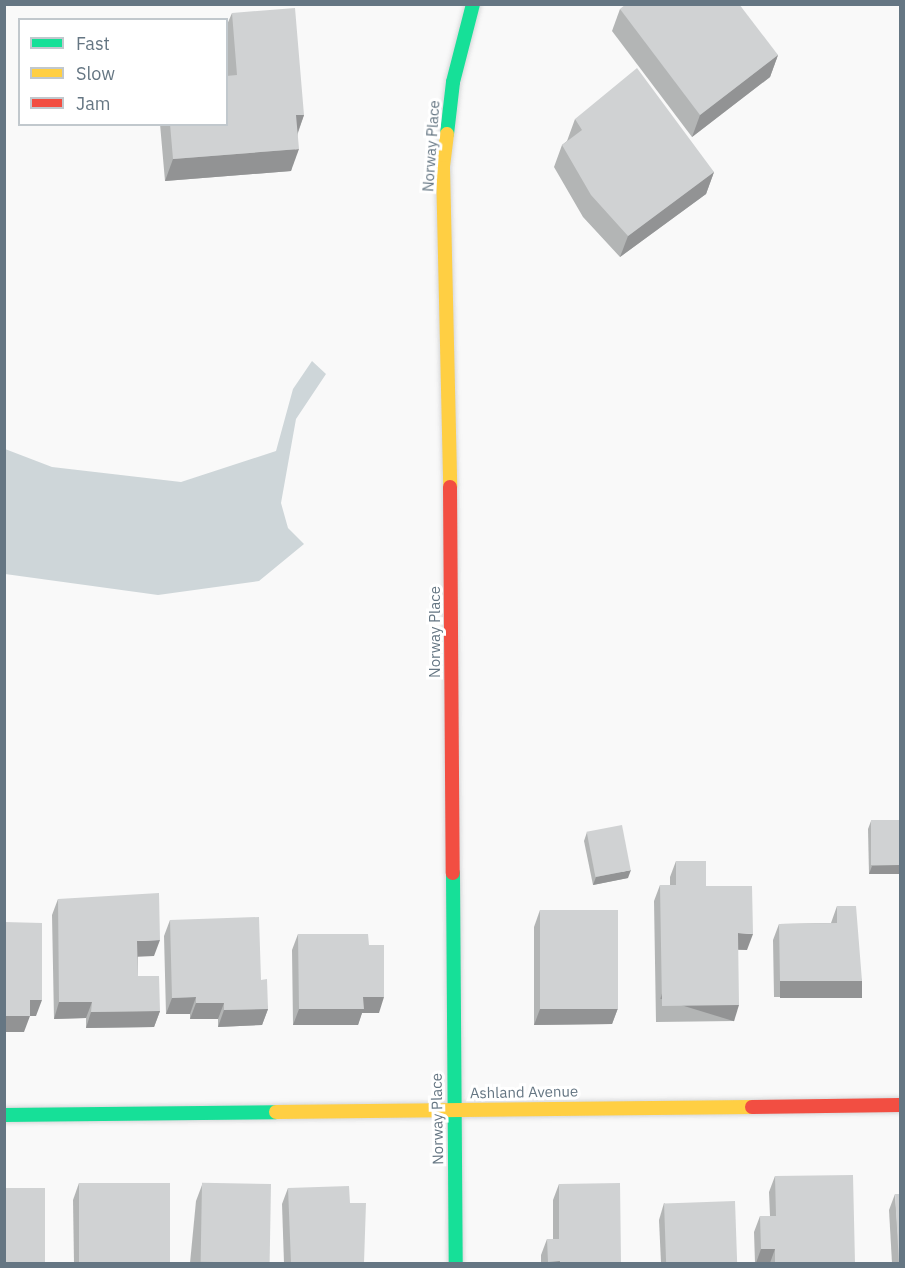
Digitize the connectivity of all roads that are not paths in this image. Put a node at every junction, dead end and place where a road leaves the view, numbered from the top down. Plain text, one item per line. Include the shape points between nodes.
1 (472, 4) edge
2 (900, 1105) edge
3 (453, 1109) junction
4 (4, 1115) edge
5 (456, 1263) edge

1 - 3 street, Norway Place via 453,82 442,168 451,513
2 - 3 street, Ashland Avenue
3 - 4 street, Ashland Avenue
3 - 5 street, Norway Place

